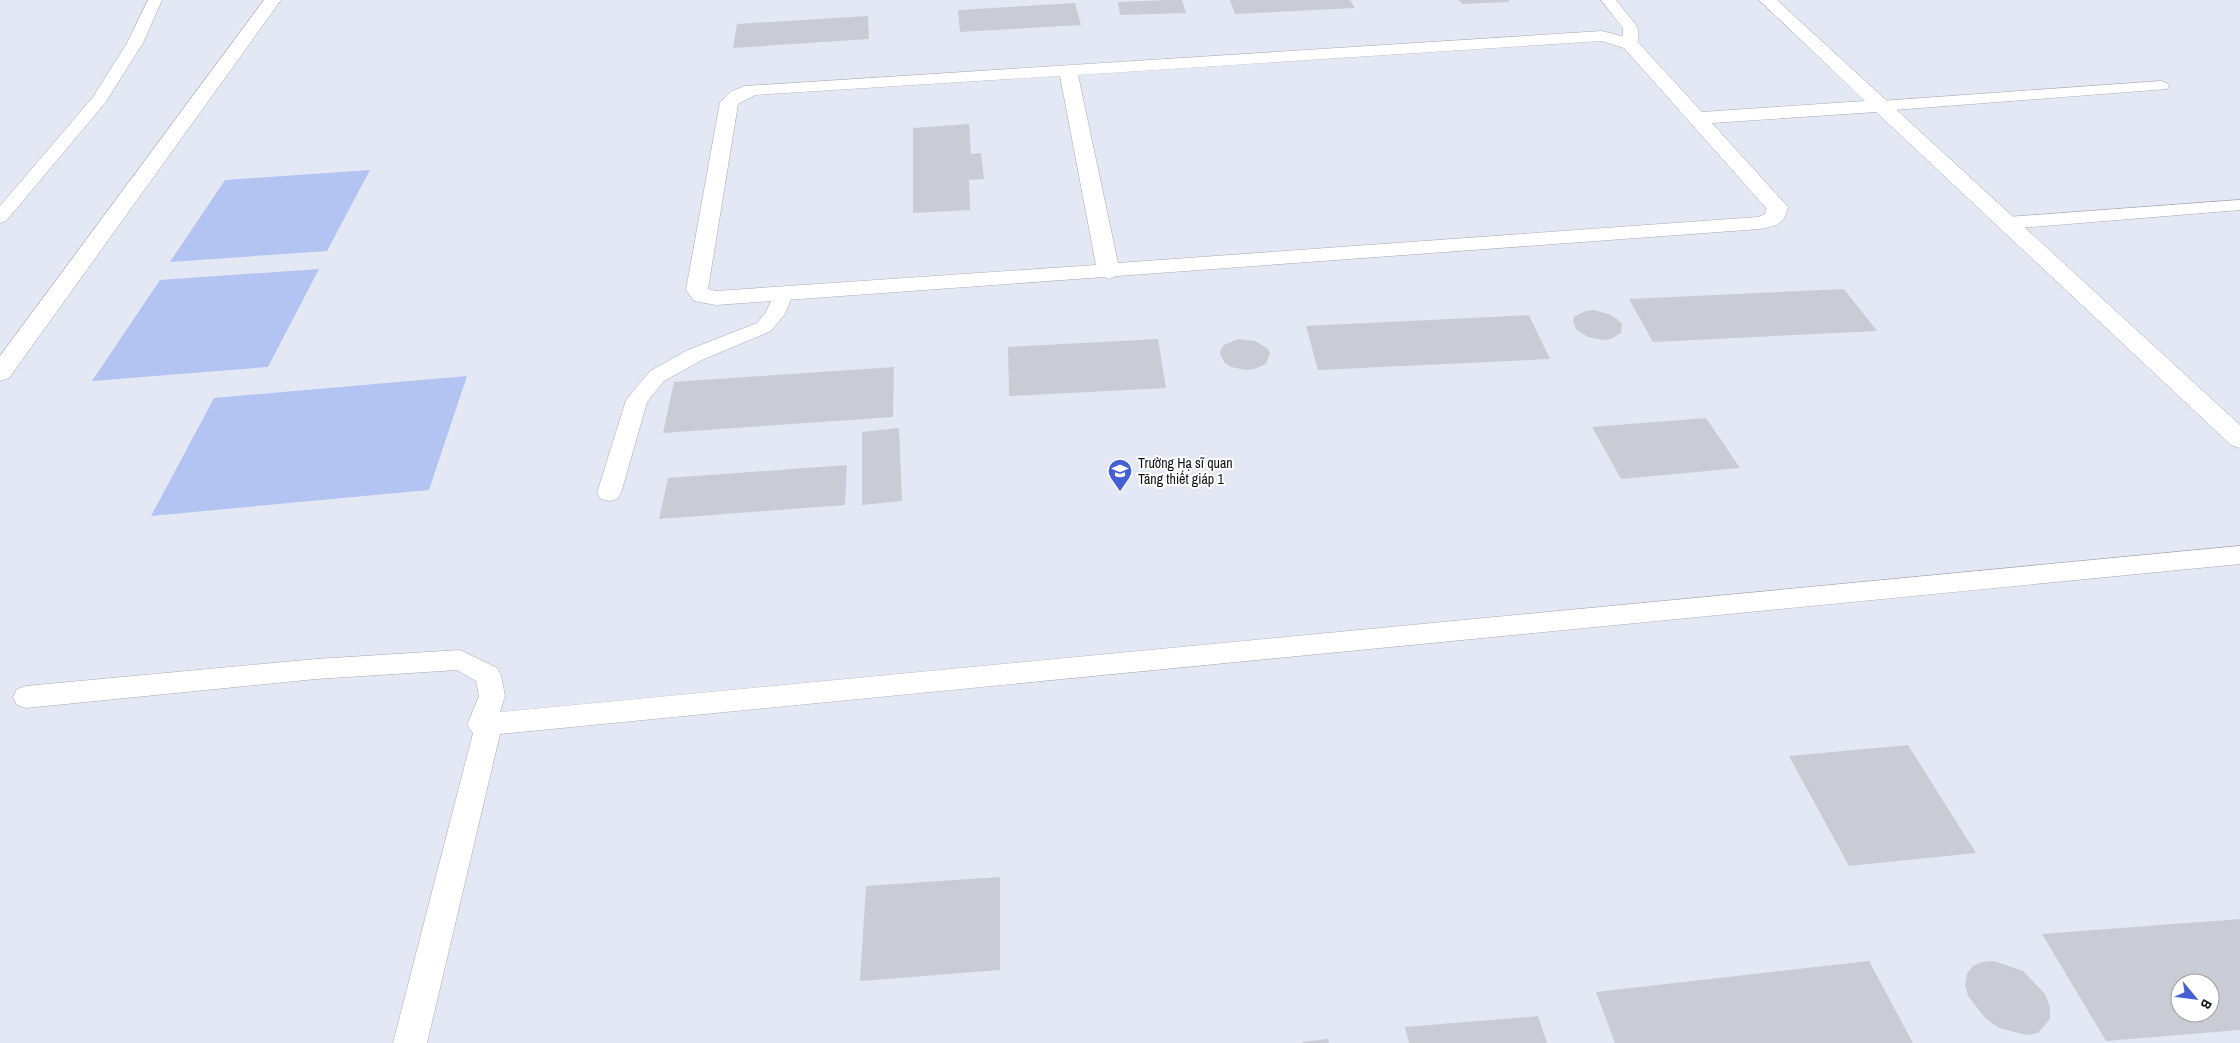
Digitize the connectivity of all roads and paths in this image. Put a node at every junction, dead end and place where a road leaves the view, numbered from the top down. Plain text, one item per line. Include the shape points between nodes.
1 (155, 0) edge
2 (273, 0) edge
3 (1608, 0) edge
4 (1767, 0) edge
5 (1630, 44) junction
6 (1068, 70) junction
7 (2161, 86) dead end
8 (1881, 106) junction
9 (1698, 118) junction
10 (2240, 205) edge
11 (0, 217) edge
12 (2007, 223) junction
13 (1109, 272) junction
14 (783, 294) junction
15 (0, 373) edge
16 (2240, 439) edge
17 (609, 493) dead end
18 (2240, 555) edge
19 (26, 697) dead end
20 (489, 724) junction
21 (410, 1043) edge

1 - 11 lane via 135,43 99,100
2 - 15 street
3 - 5 lane via 1631,28
4 - 8 street
5 - 6 street via 1602,36
5 - 9 street
6 - 13 street
6 - 14 street via 752,90 729,102 696,290 702,296 716,298
7 - 8 lane
8 - 9 street
8 - 12 street
9 - 13 street via 1776,207 1776,218 1760,223
10 - 12 lane
12 - 16 street
13 - 14 street
14 - 17 lane via 764,327 695,355 656,376 637,400
18 - 20 lane
19 - 20 lane via 316,669 460,660 488,675 492,696 481,725
20 - 21 lane

